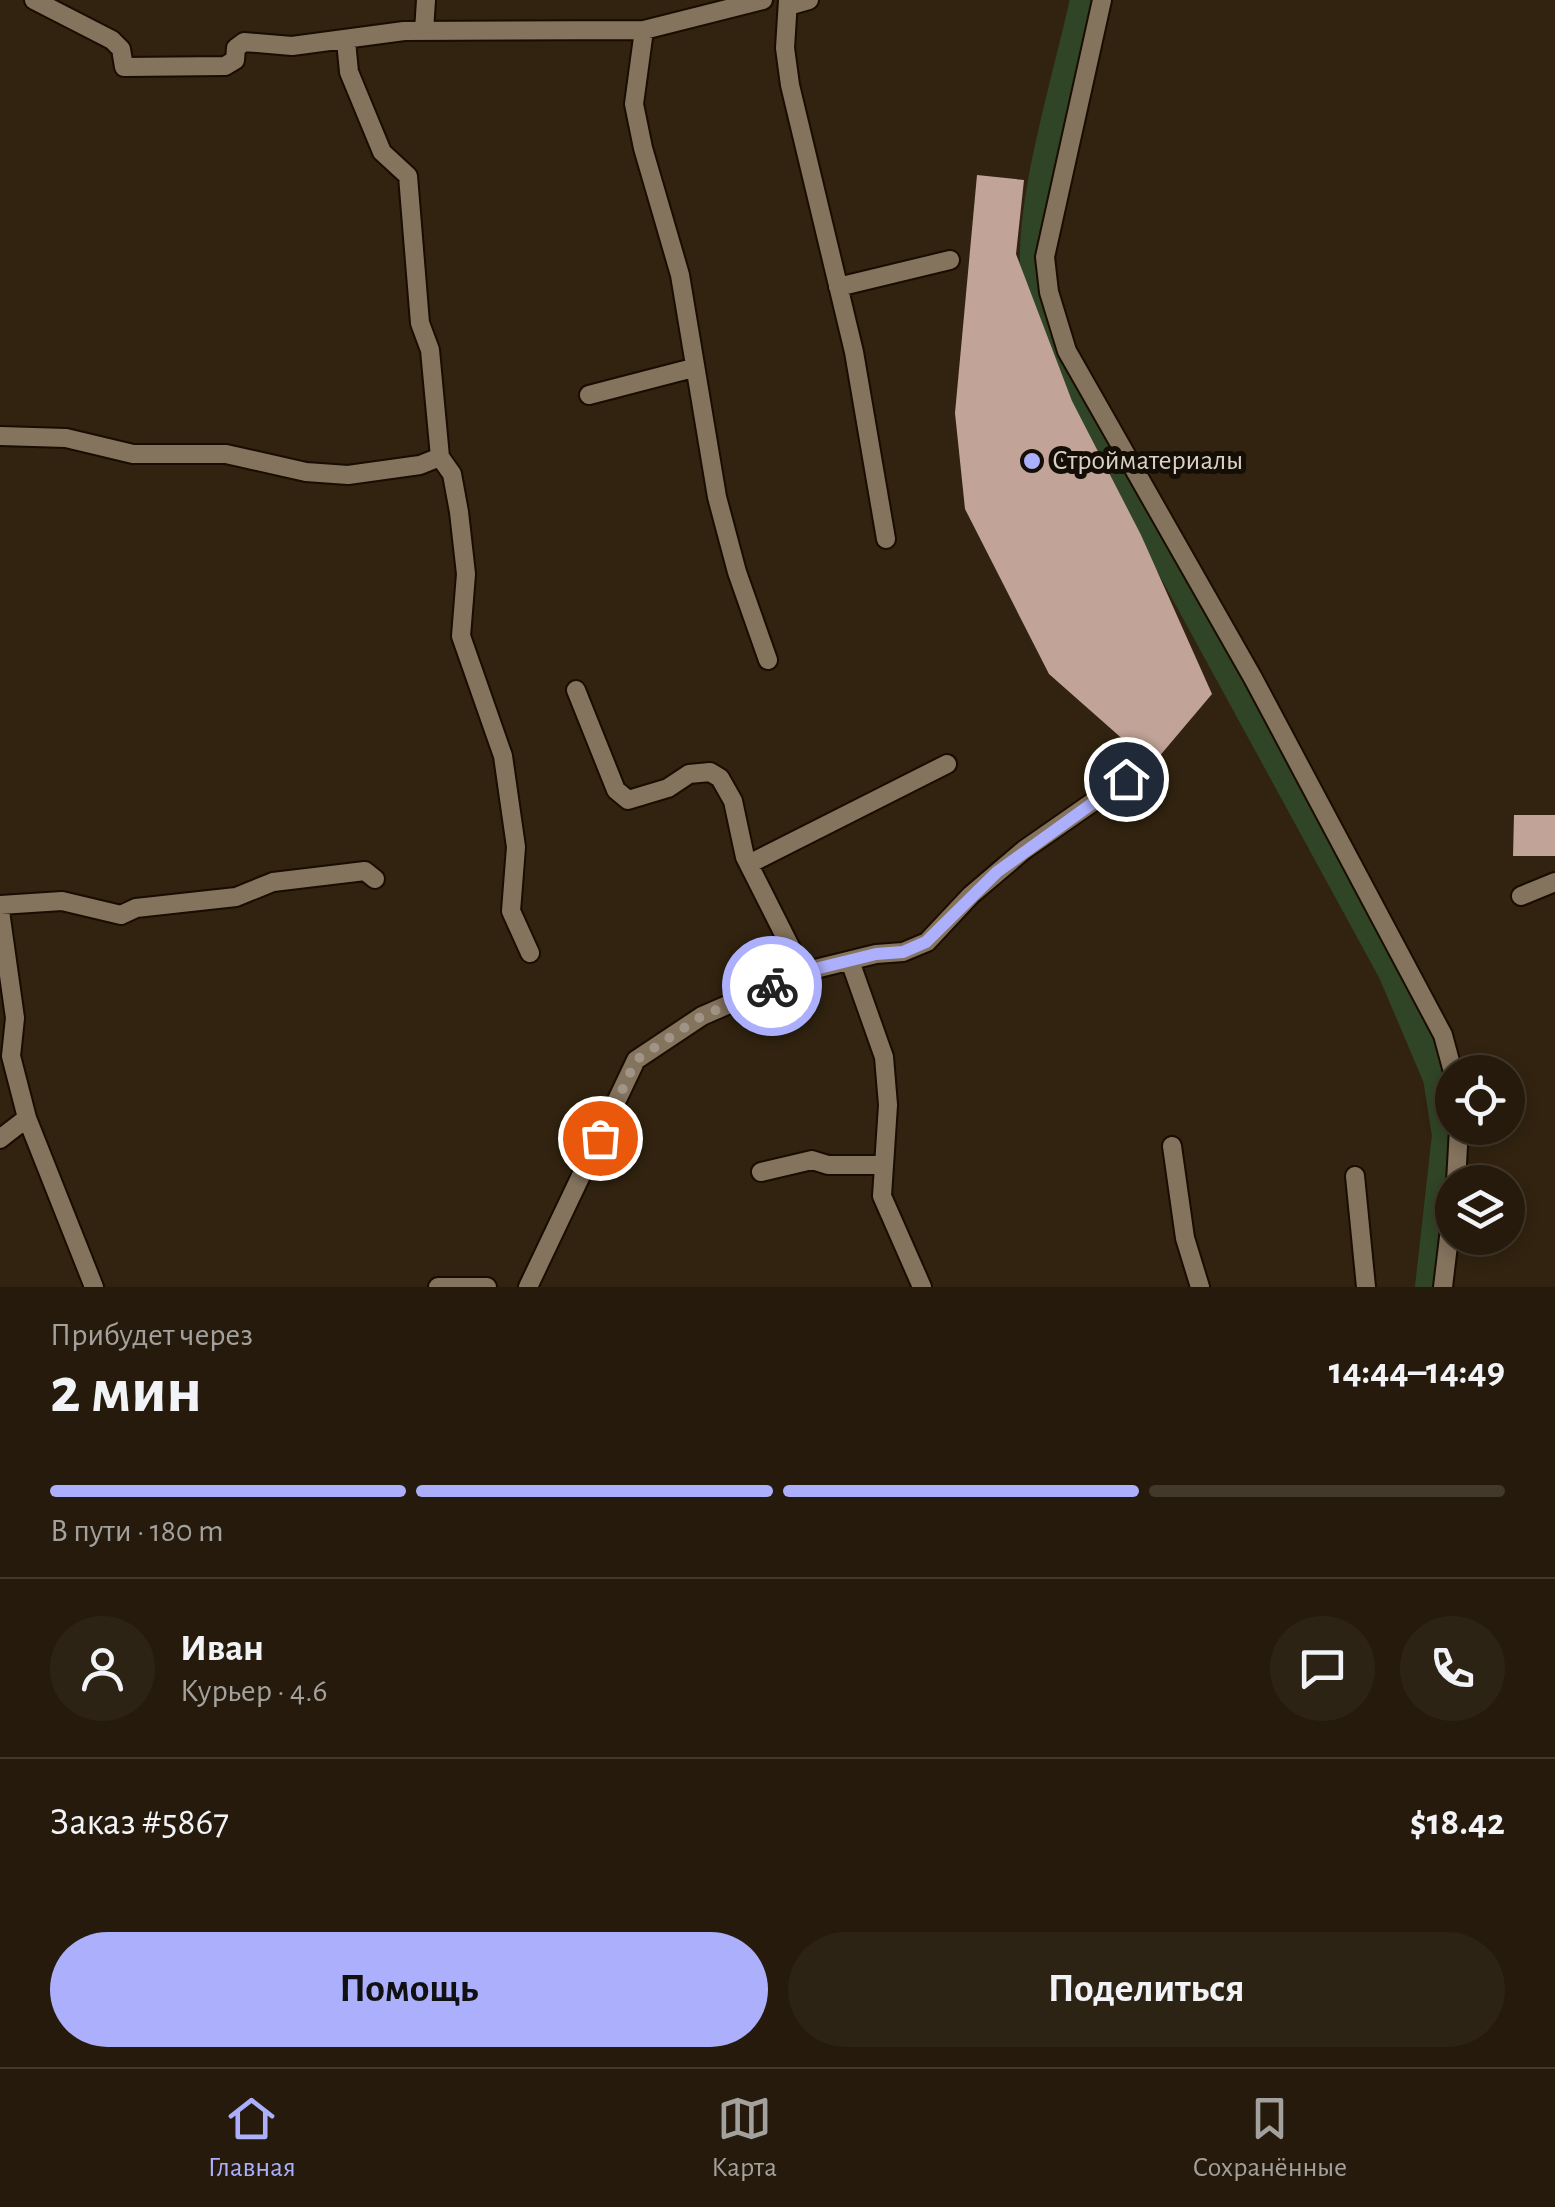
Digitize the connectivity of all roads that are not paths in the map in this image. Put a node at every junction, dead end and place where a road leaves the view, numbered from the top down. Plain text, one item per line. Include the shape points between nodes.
1 (34, 0) edge
2 (426, 0) edge
3 (764, 0) edge
4 (809, 0) edge
5 (1102, 0) edge
6 (788, 3) edge
7 (644, 30) junction
8 (424, 31) junction
9 (346, 41) junction
10 (950, 260) dead end
11 (838, 287) junction
12 (693, 368) junction
13 (590, 395) dead end
14 (0, 436) edge
15 (440, 458) junction
16 (886, 540) dead end
17 (768, 660) dead end
18 (576, 690) dead end
19 (947, 764) dead end
20 (1126, 779) dead end
21 (749, 864) junction
22 (375, 879) dead end
23 (1555, 882) edge
24 (1521, 896) dead end
25 (0, 908) edge
26 (530, 953) dead end
27 (850, 961) junction
28 (803, 972) junction
29 (1449, 1055) edge
30 (9, 1082) edge
31 (27, 1118) junction
32 (0, 1139) edge
33 (1172, 1146) dead end
34 (882, 1165) junction
35 (761, 1172) dead end
36 (1355, 1176) dead end
37 (1447, 1255) edge
38 (94, 1287) edge
39 (438, 1287) edge
40 (487, 1287) edge
41 (528, 1287) edge
42 (922, 1287) edge
43 (1200, 1287) edge
44 (1366, 1287) edge
45 (1443, 1287) edge

1 - 9 street via 112,40 124,66 225,66 244,42
2 - 8 street
3 - 7 street
4 - 6 street
5 - 29 street via 1045,257 1066,351 1254,678
6 - 11 street via 790,85
7 - 8 street
7 - 12 street via 634,104 680,274
8 - 9 street
9 - 15 street via 349,72 382,152 408,176
10 - 11 street
11 - 16 street
12 - 13 street
12 - 17 street via 722,516
14 - 15 street via 66,438 133,454 226,454 348,475
15 - 26 street via 452,474 459,512 466,574 461,636 503,756 516,847 511,911
18 - 21 street via 616,790 628,800 647,797 689,774 710,772 734,801
19 - 21 street
20 - 27 street via 997,872 926,942
21 - 28 street
22 - 25 street via 365,871 272,882 236,896 120,915 62,901
23 - 24 street
25 - 30 street via 15,1018
27 - 28 street
27 - 34 street via 884,1057
28 - 41 street via 702,1016 636,1060
30 - 31 street
31 - 32 street
31 - 38 street
33 - 43 street via 1185,1238
34 - 35 street via 812,1160
34 - 42 street via 882,1196
36 - 44 street
37 - 45 street
39 - 40 street

